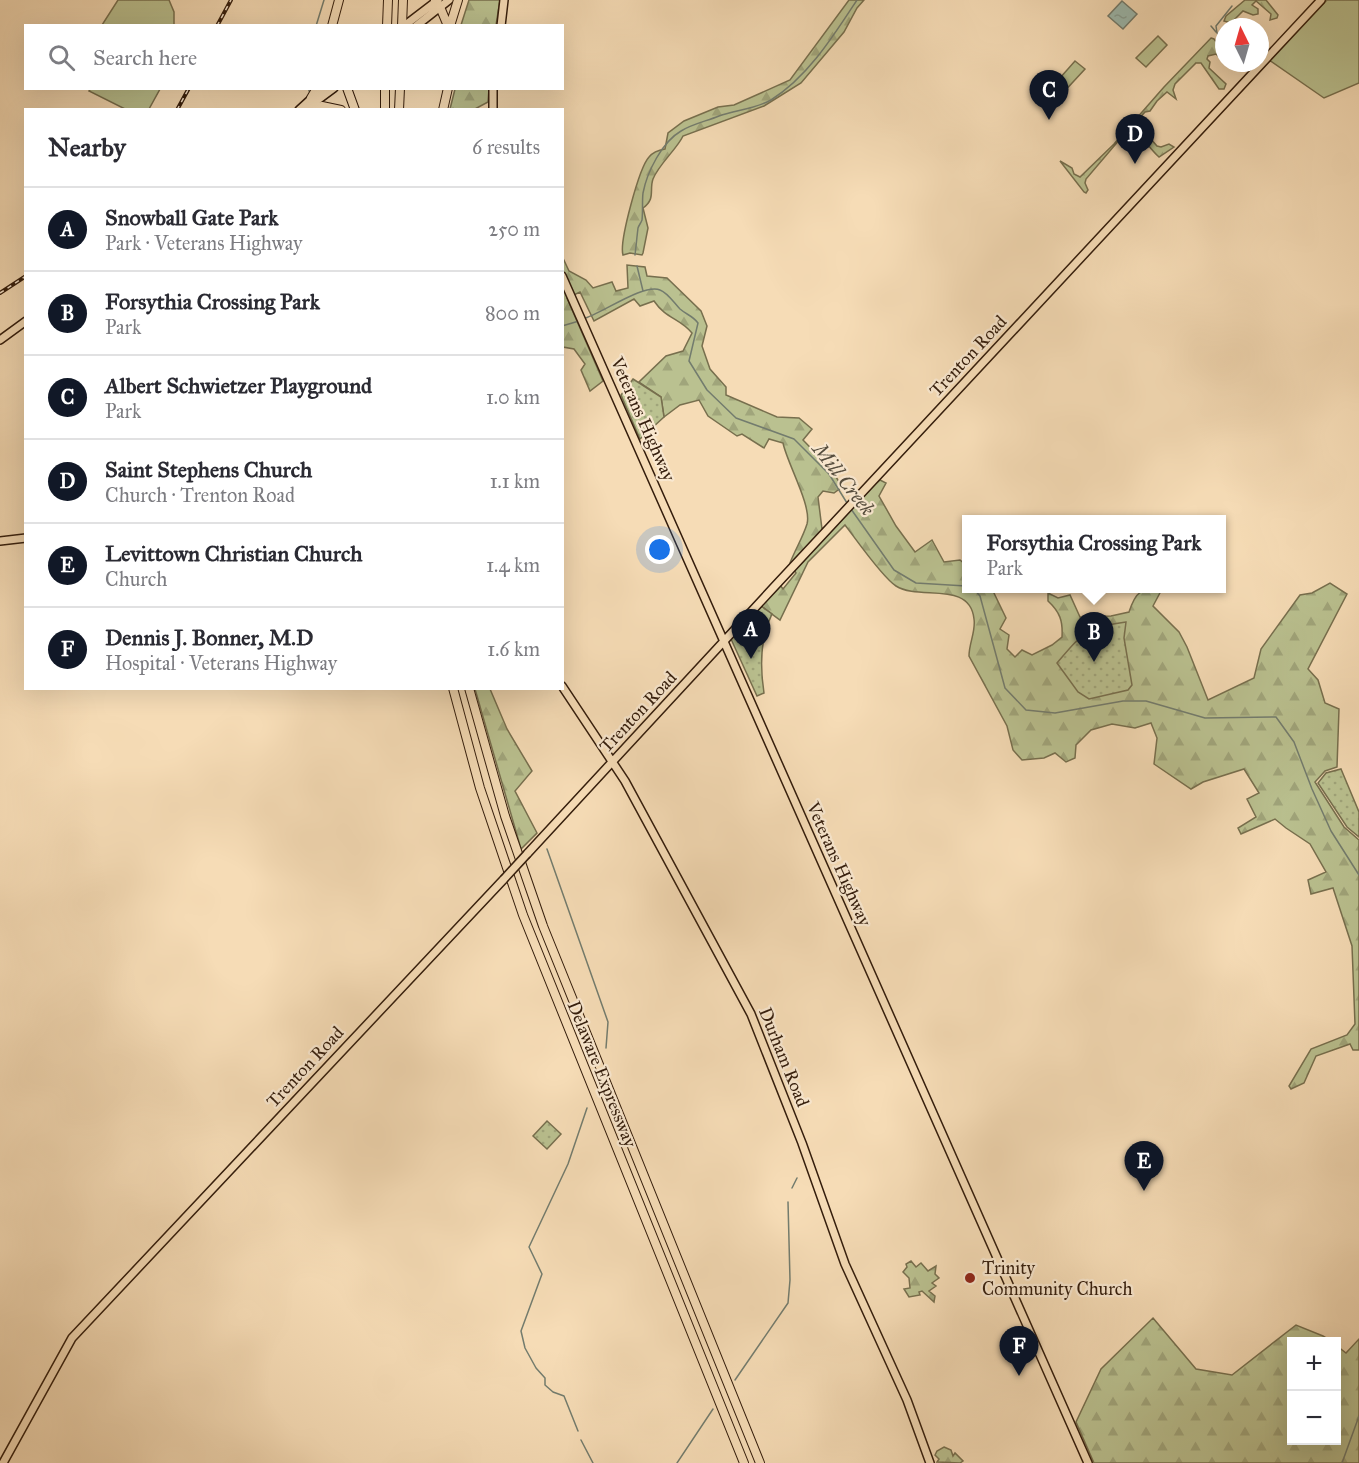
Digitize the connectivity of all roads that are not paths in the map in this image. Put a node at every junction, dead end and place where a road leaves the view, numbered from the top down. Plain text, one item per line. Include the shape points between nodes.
1 (339, 0) edge
2 (388, 0) edge
3 (403, 0) edge
4 (449, 0) edge
5 (458, 0) edge
6 (504, 0) edge
7 (1320, 0) edge
8 (437, 2) edge
9 (414, 22) edge
10 (333, 24) edge
11 (387, 24) edge
12 (403, 24) edge
13 (448, 24) edge
14 (450, 24) edge
15 (501, 24) edge
16 (316, 90) edge
17 (321, 90) edge
18 (331, 90) edge
19 (348, 90) edge
20 (385, 90) edge
21 (400, 90) edge
22 (448, 90) edge
23 (493, 90) edge
24 (311, 98) junction
25 (301, 108) edge
26 (307, 108) edge
27 (311, 108) edge
28 (332, 108) edge
29 (354, 108) edge
30 (385, 108) edge
31 (399, 108) edge
32 (443, 108) edge
33 (493, 108) edge
34 (564, 280) edge
35 (24, 322) edge
36 (0, 340) edge
37 (24, 538) edge
38 (0, 541) edge
39 (724, 640) junction
40 (564, 689) edge
41 (454, 690) edge
42 (470, 690) edge
43 (613, 761) junction
44 (3, 1463) edge
45 (744, 1463) edge
46 (760, 1463) edge
47 (930, 1463) edge
48 (1088, 1463) edge

1 - 10 highway
2 - 11 highway
3 - 12 highway
4 - 8 main road
5 - 14 highway
6 - 15 main road
7 - 39 main road, Trenton Road
8 - 9 main road
8 - 13 highway
16 - 24 highway
17 - 24 main road
18 - 26 main road
19 - 29 highway
20 - 30 highway
21 - 31 highway
22 - 32 highway
23 - 33 main road
24 - 25 main road
27 - 28 highway
34 - 39 main road, Veterans Highway
35 - 36 main road
37 - 38 main road
39 - 43 main road, Trenton Road
39 - 48 main road, Veterans Highway
40 - 43 main road, Durham Road
41 - 45 highway, Delaware Expressway via 480,788 523,915
42 - 46 highway, Delaware Expressway via 505,816 543,926
43 - 44 main road, Trenton Road, bridge via 72,1338
43 - 47 main road, Durham Road via 756,1026 845,1264 908,1400

